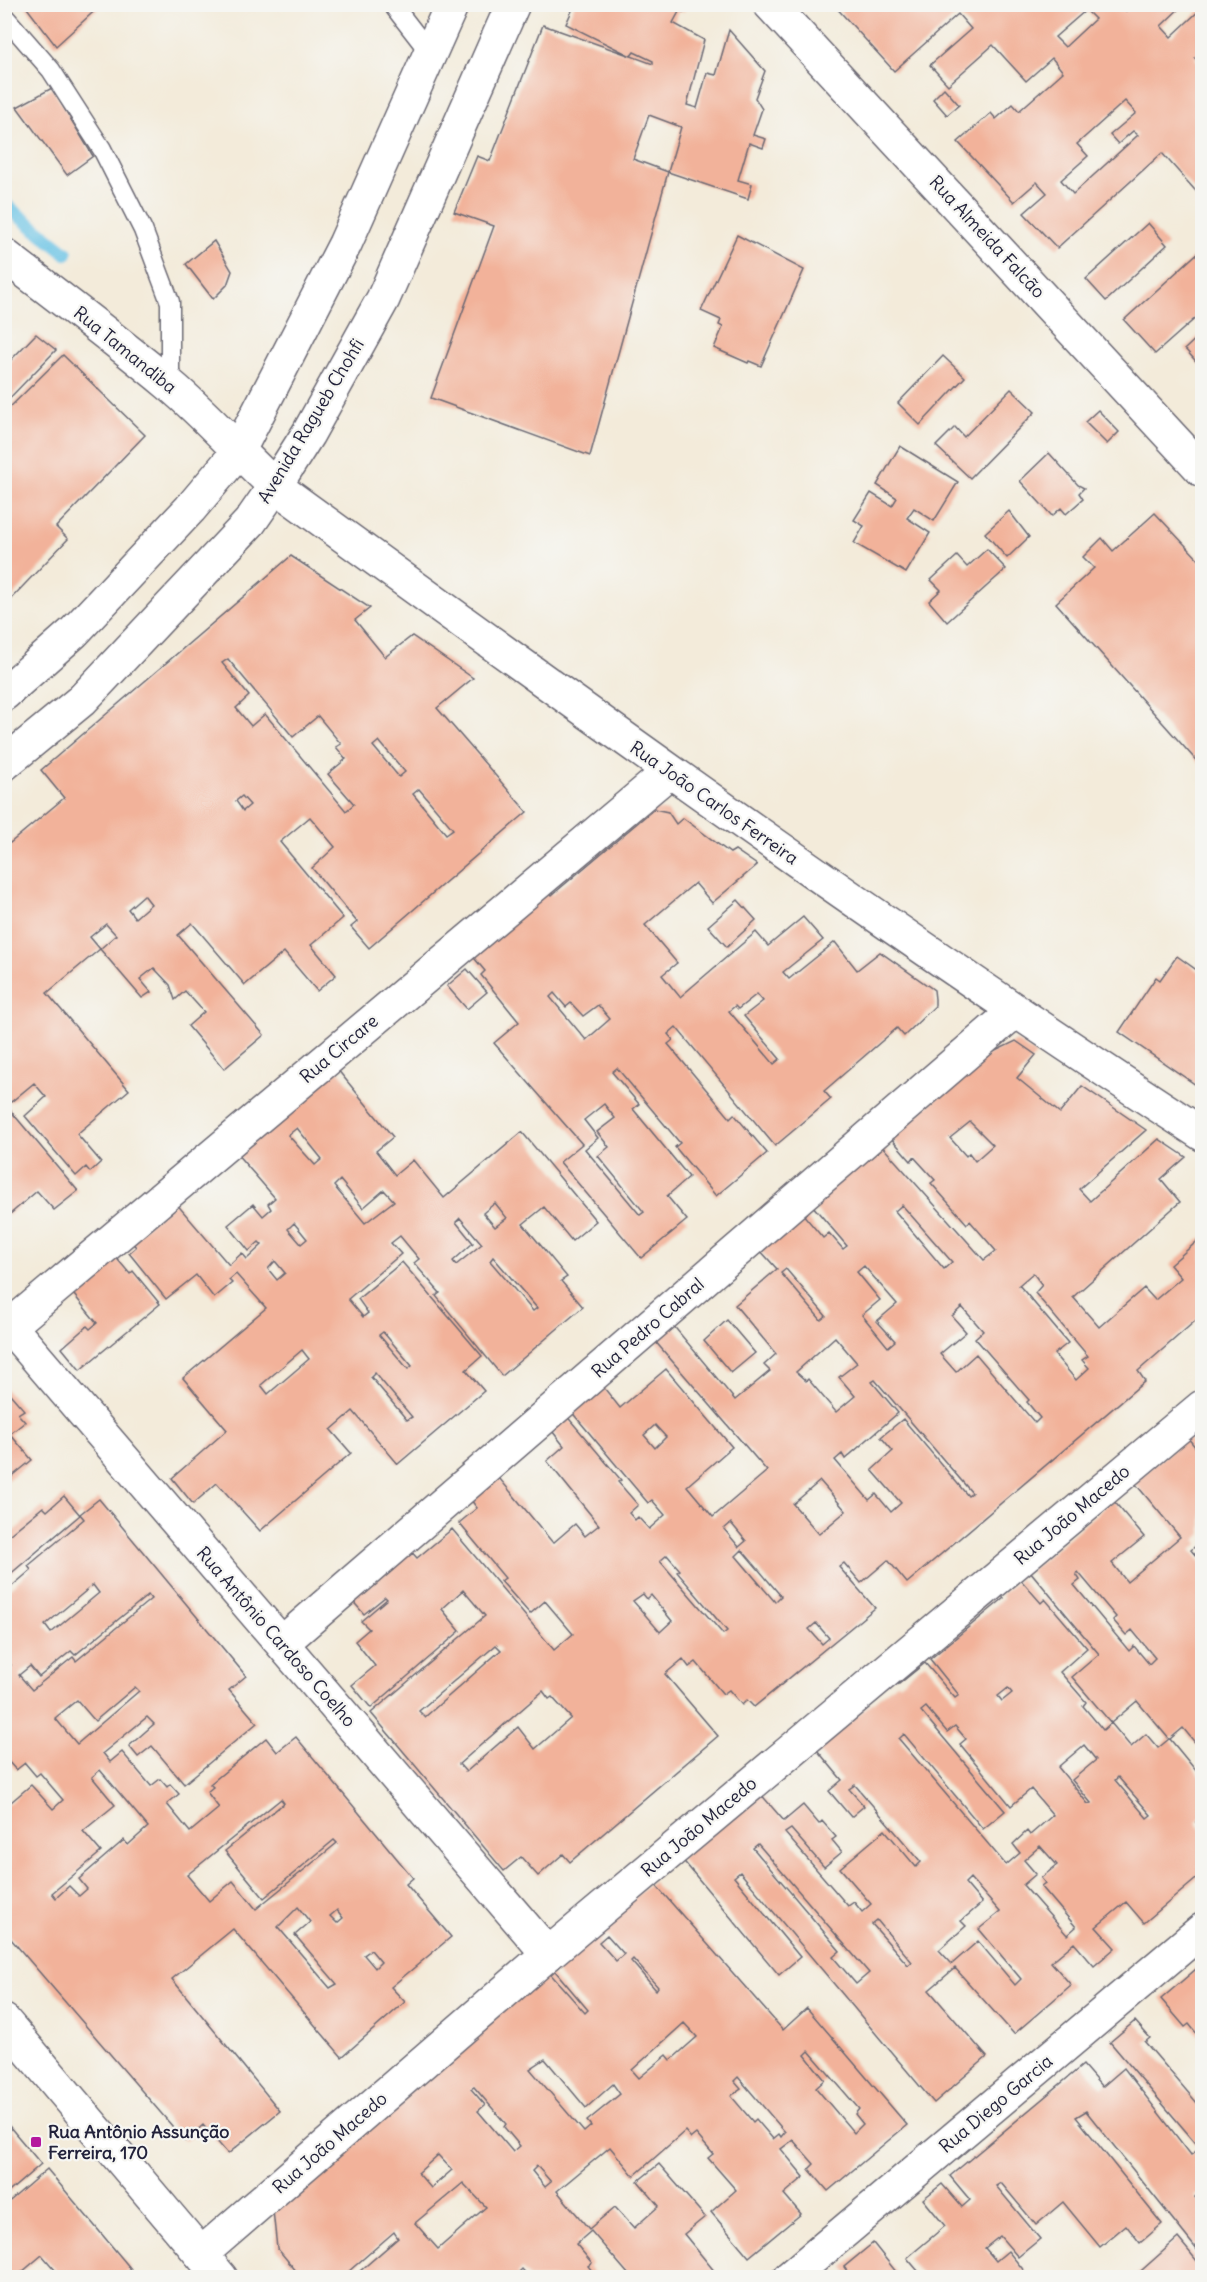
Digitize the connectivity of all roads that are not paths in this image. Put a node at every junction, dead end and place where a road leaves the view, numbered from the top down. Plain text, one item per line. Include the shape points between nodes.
1 (392, 4) edge
2 (452, 4) edge
3 (513, 4) edge
4 (771, 4) edge
5 (4, 16) edge
6 (430, 53) junction
7 (4, 255) edge
8 (170, 385) junction
9 (238, 452) junction
10 (1203, 470) edge
11 (275, 486) junction
12 (4, 694) edge
13 (4, 764) edge
14 (669, 772) junction
15 (1014, 1012) junction
16 (1203, 1134) edge
17 (7, 1323) edge
18 (1203, 1407) edge
19 (282, 1643) junction
20 (1203, 1930) edge
21 (548, 1954) junction
22 (4, 2021) edge
23 (211, 2266) edge
24 (789, 2277) edge

1 - 6 lane
2 - 6 street
3 - 11 street, Avenida Ragueb Chohfi via 383,299
4 - 10 street, Rua Almeida Falcão
5 - 8 lane via 51,70 102,149 143,230 170,302
6 - 9 street via 345,244
7 - 8 street, Rua Tamandiba
8 - 9 street, Rua Tamandiba
9 - 11 street, Rua João Carlos Ferreira
9 - 12 street via 74,632
11 - 13 street, Avenida Ragueb Chohfi via 250,522 82,700
11 - 14 street, Rua João Carlos Ferreira
14 - 15 street, Rua João Carlos Ferreira
14 - 17 street, Rua Circare
15 - 16 street, Rua João Carlos Ferreira
15 - 19 street, Rua Pedro Cabral
17 - 19 street, Rua Antônio Cardoso Coelho
18 - 21 street, Rua João Macedo
19 - 21 street, Rua Antônio Cardoso Coelho
20 - 24 street, Rua Diego Garcia
21 - 23 street, Rua João Macedo
22 - 23 street

